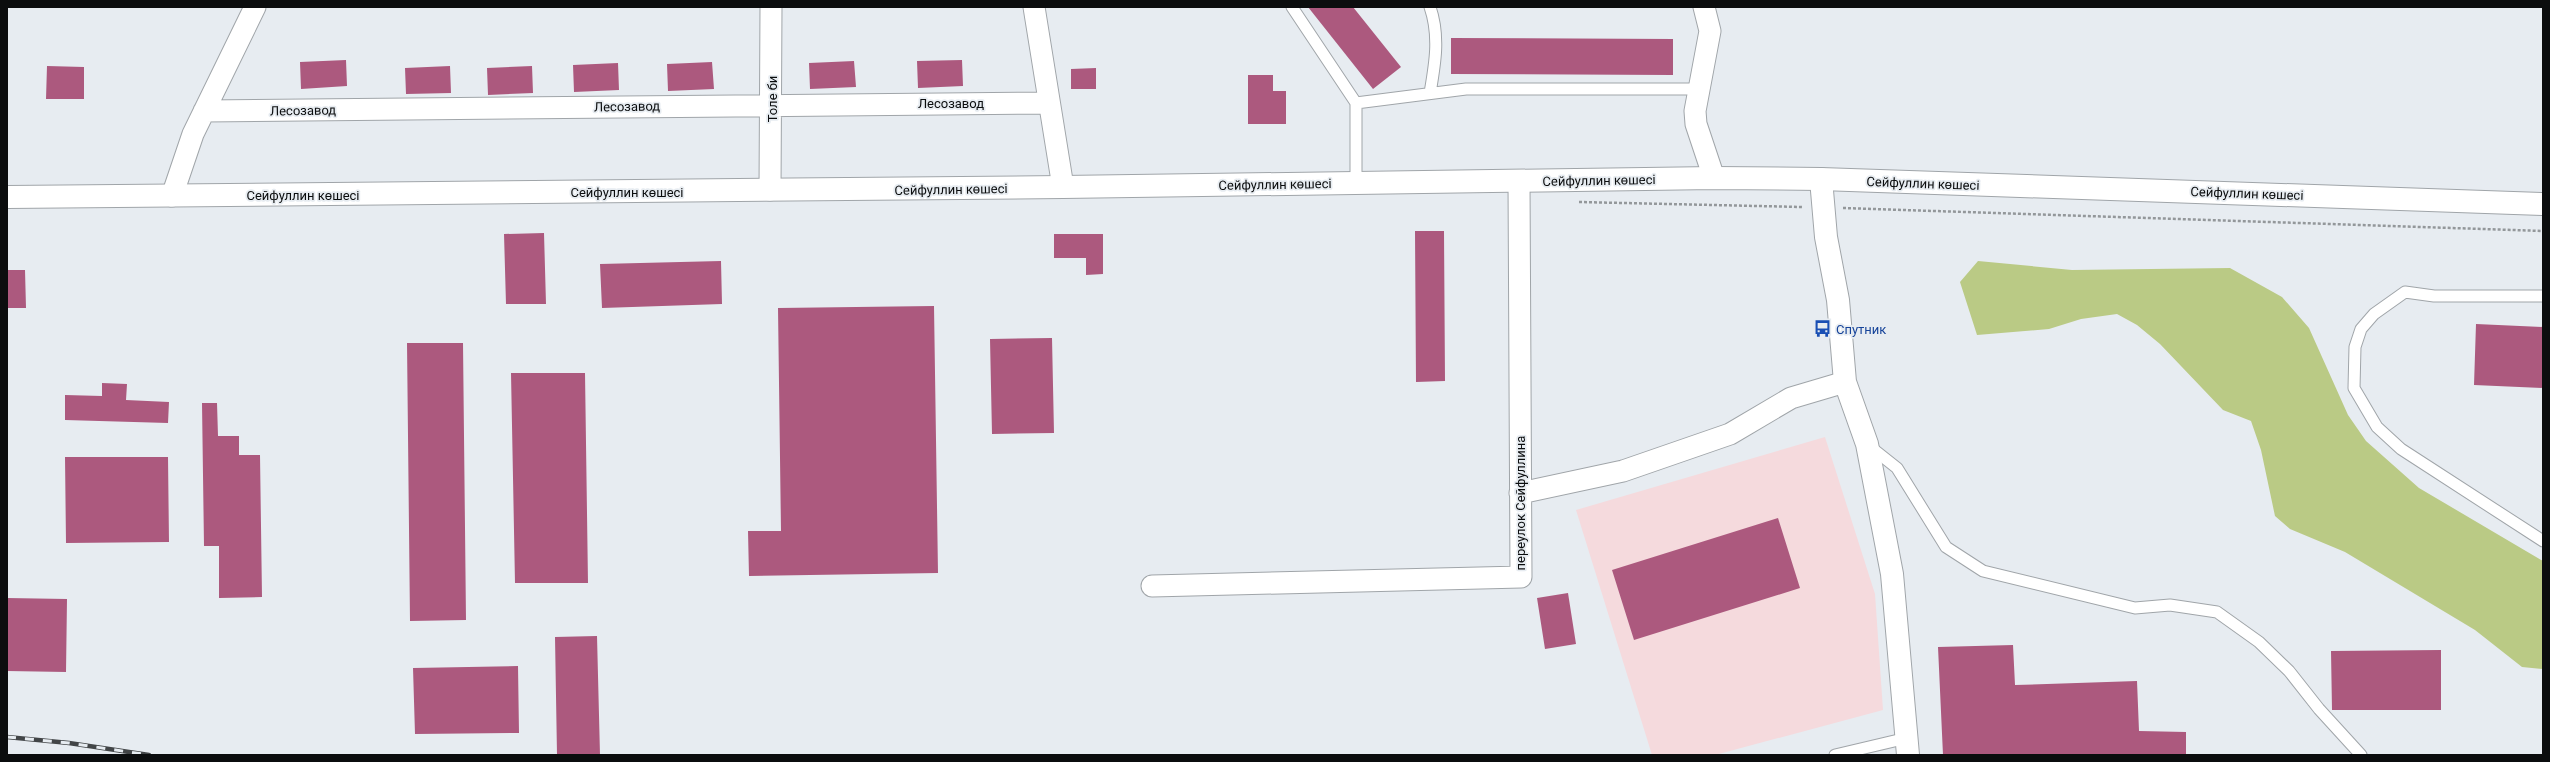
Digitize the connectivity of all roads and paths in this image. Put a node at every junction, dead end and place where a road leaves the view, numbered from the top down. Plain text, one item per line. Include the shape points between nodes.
1 (255, 7) edge
2 (771, 7) edge
3 (1034, 7) edge
4 (1292, 7) edge
5 (1430, 7) edge
6 (1704, 7) edge
7 (1699, 89) junction
8 (1430, 94) junction
9 (1049, 103) junction
10 (1356, 103) junction
11 (772, 104) junction
12 (204, 111) junction
13 (1714, 178) junction
14 (1821, 179) junction
15 (1519, 181) junction
16 (1356, 183) junction
17 (1063, 188) junction
18 (770, 190) junction
19 (7, 196) edge
20 (172, 196) junction
21 (1575, 202) dead end
22 (2543, 204) edge
23 (1822, 207) junction
24 (2543, 231) edge
25 (2543, 296) edge
26 (1845, 382) junction
27 (1867, 444) junction
28 (1520, 493) junction
29 (2543, 542) edge
30 (1152, 586) dead end
31 (1908, 747) edge
32 (1835, 755) edge
33 (2361, 755) edge

1 - 12 street
2 - 11 street, Толе би
3 - 9 street
4 - 10 lane
5 - 8 lane via 1436,23 1436,57
6 - 7 street via 1710,32
7 - 8 lane via 1466,88
7 - 13 street via 1695,111 1696,124
8 - 10 lane
9 - 11 street, Лесозавод
9 - 17 street
10 - 16 lane
11 - 12 street, Лесозавод
11 - 18 street, Толе би
12 - 20 street via 193,134
13 - 14 main road, Сейфуллин көшесі
13 - 15 main road, Сейфуллин көшесі
14 - 22 main road, Сейфуллин көшесі
14 - 23 main road
15 - 16 main road, Сейфуллин көшесі
15 - 28 street, переулок Сейфуллина
16 - 17 main road, Сейфуллин көшесі
17 - 18 main road, Сейфуллин көшесі
18 - 20 main road, Сейфуллин көшесі
19 - 20 main road, Сейфуллин көшесі
21 - 23 path
23 - 24 path
23 - 26 main road via 1838,300
25 - 29 lane via 2434,296 2405,292 2374,314 2361,329 2355,347 2354,388 2377,427 2401,449
26 - 27 main road
26 - 28 street via 1791,398 1730,434 1630,468
27 - 31 main road via 1892,574
27 - 33 lane via 1897,468 1946,547 1983,571 2135,608 2170,605 2217,612 2259,642 2289,670 2319,709
28 - 30 street, переулок Сейфуллина via 1521,577
31 - 32 lane

